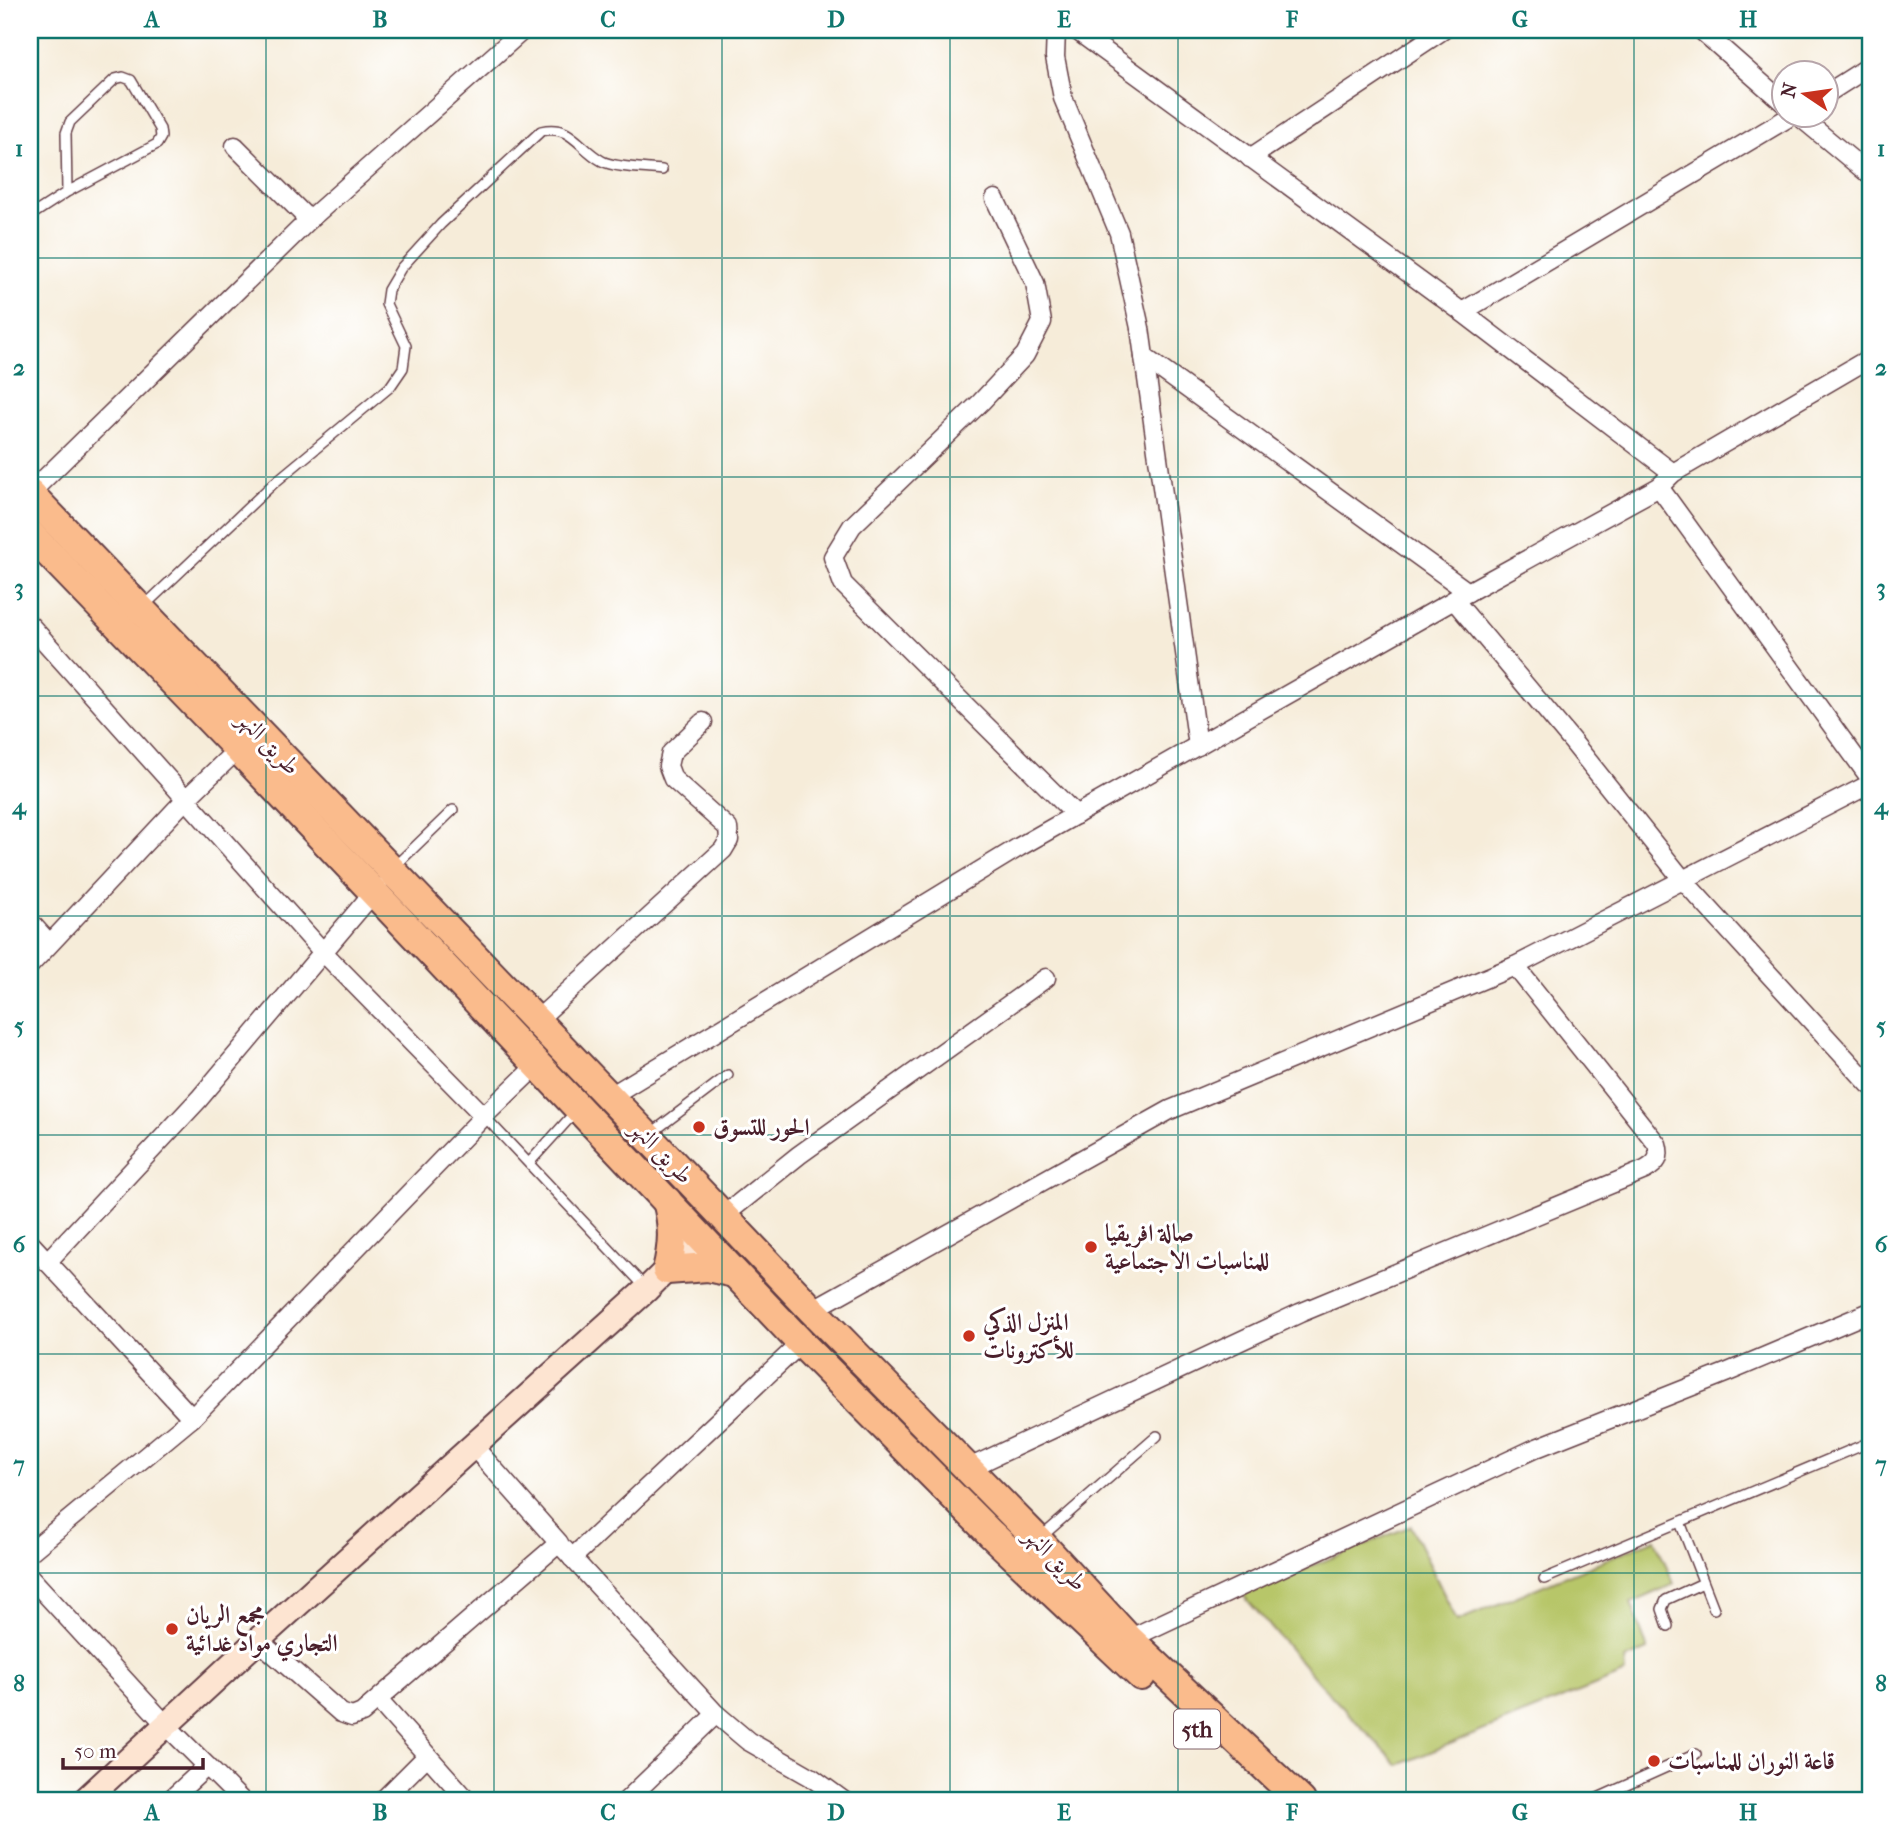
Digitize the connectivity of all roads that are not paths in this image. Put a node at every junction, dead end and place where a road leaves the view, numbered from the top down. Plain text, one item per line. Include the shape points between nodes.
1 (523, 30) edge
2 (1056, 30) edge
3 (1076, 30) edge
4 (1443, 30) edge
5 (1701, 30) edge
6 (1870, 66) edge
7 (1840, 85) edge
8 (1770, 91) edge
9 (1770, 129) edge
10 (1816, 130) edge
11 (235, 146) dead end
12 (1250, 158) junction
13 (662, 170) dead end
14 (1870, 176) edge
15 (67, 192) junction
16 (995, 199) dead end
17 (30, 216) edge
18 (309, 220) junction
19 (1462, 312) junction
20 (1144, 357) junction
21 (1870, 358) edge
22 (1673, 473) junction
23 (1659, 487) junction
24 (30, 494) edge
25 (30, 534) edge
26 (1461, 596) junction
27 (141, 609) junction
28 (30, 625) edge
29 (703, 722) dead end
30 (1198, 746) junction
31 (238, 750) junction
32 (1870, 778) edge
33 (1870, 784) edge
34 (185, 800) junction
35 (453, 810) dead end
36 (1076, 814) junction
37 (390, 870) junction
38 (1683, 880) junction
39 (373, 893) junction
40 (30, 922) edge
41 (50, 943) junction
42 (322, 951) junction
43 (30, 965) edge
44 (1515, 966) junction
45 (1046, 978) dead end
46 (537, 1020) junction
47 (537, 1065) junction
48 (729, 1075) dead end
49 (1870, 1085) edge
50 (609, 1097) junction
51 (578, 1109) junction
52 (484, 1115) junction
53 (648, 1136) junction
54 (529, 1163) junction
55 (667, 1201) junction
56 (723, 1216) junction
57 (700, 1237) junction
58 (30, 1243) edge
59 (47, 1262) junction
60 (734, 1273) junction
61 (657, 1280) junction
62 (811, 1310) junction
63 (1870, 1312) edge
64 (801, 1343) junction
65 (192, 1418) junction
66 (1157, 1436) dead end
67 (1870, 1442) edge
68 (474, 1447) junction
69 (967, 1469) junction
70 (1680, 1522) junction
71 (1038, 1540) junction
72 (559, 1544) junction
73 (30, 1552) edge
74 (572, 1558) junction
75 (30, 1577) edge
76 (1544, 1579) dead end
77 (1703, 1583) junction
78 (1714, 1609) dead end
79 (1668, 1626) dead end
80 (258, 1640) junction
81 (1125, 1648) junction
82 (377, 1700) junction
83 (716, 1714) junction
84 (167, 1727) junction
85 (1696, 1754) dead end
86 (427, 1756) junction
87 (207, 1766) junction
88 (84, 1801) edge
89 (169, 1801) edge
90 (242, 1801) edge
91 (382, 1801) edge
92 (468, 1801) edge
93 (626, 1801) edge
94 (844, 1801) edge
95 (1273, 1801) edge
96 (1301, 1801) edge
97 (1591, 1801) edge

1 - 18 street
2 - 20 street via 1055,57 1063,99 1119,233
3 - 12 street
4 - 12 street
5 - 8 street
6 - 7 street
9 - 19 street
10 - 14 street
11 - 18 street
12 - 19 street
13 - 27 lane via 603,162 564,131 541,131 441,224 394,279 386,304 406,346 403,368 390,387 273,484
15 - 15 lane via 66,133 70,122 114,79 131,80 161,137 157,144
15 - 17 lane
16 - 36 street via 1035,283 1042,322 1025,355 852,526 833,557 843,584
18 - 24 street
19 - 22 street
20 - 26 street
20 - 30 street
21 - 22 street
22 - 23 street
23 - 26 street
23 - 32 street
24 - 27 main road, طريق النهر
25 - 31 main road, طريق النهر
26 - 30 street
26 - 38 street
27 - 37 main road, طريق النهر
28 - 34 street
29 - 46 street via 671,753 668,766 673,779 728,828 729,840
30 - 36 street
31 - 34 street
31 - 39 main road, طريق النهر
33 - 38 street
34 - 41 street
34 - 42 street
35 - 37 lane
36 - 50 street
37 - 39 street
37 - 46 main road, طريق النهر
38 - 44 street
38 - 49 street
39 - 42 street
39 - 47 main road, طريق النهر
40 - 41 street
41 - 43 street
42 - 52 street
42 - 59 street via 199,1100
44 - 62 street via 1170,1110
44 - 69 street via 1657,1144 1660,1154 1656,1163 1300,1313
45 - 56 street via 799,1155
46 - 50 main road, طريق النهر
47 - 51 main road, طريق النهر
47 - 52 street
48 - 53 lane
50 - 53 main road, طريق النهر
51 - 54 lane
51 - 55 main road, طريق النهر
52 - 54 lane
52 - 65 street
53 - 56 main road, طريق النهر
54 - 61 lane
55 - 57 main road, طريق النهر
55 - 61 main road via 673,1240
56 - 62 main road, طريق النهر
57 - 60 main road, طريق النهر
57 - 61 main road
58 - 59 street
59 - 65 street
60 - 61 main road via 708,1268
60 - 64 main road, طريق النهر
61 - 68 main road
62 - 69 main road, طريق النهر
63 - 81 street via 1534,1449
64 - 74 street
64 - 81 main road, طريق النهر via 990,1534
65 - 73 street
66 - 71 lane
67 - 70 lane
68 - 72 street
68 - 80 main road
69 - 71 main road, طريق النهر
70 - 76 lane
70 - 77 lane
71 - 81 main road, طريق النهر
72 - 74 street
72 - 82 street
74 - 83 street
75 - 84 street
77 - 78 lane
77 - 79 lane via 1666,1600 1662,1609
80 - 82 street via 341,1713 352,1717
80 - 84 main road
81 - 95 main road, 5th
81 - 96 main road, طريق النهر
82 - 86 street
83 - 93 street
83 - 94 street via 748,1741
84 - 87 street
84 - 88 main road
85 - 97 lane
86 - 91 street
86 - 92 street
87 - 89 street
87 - 90 street

